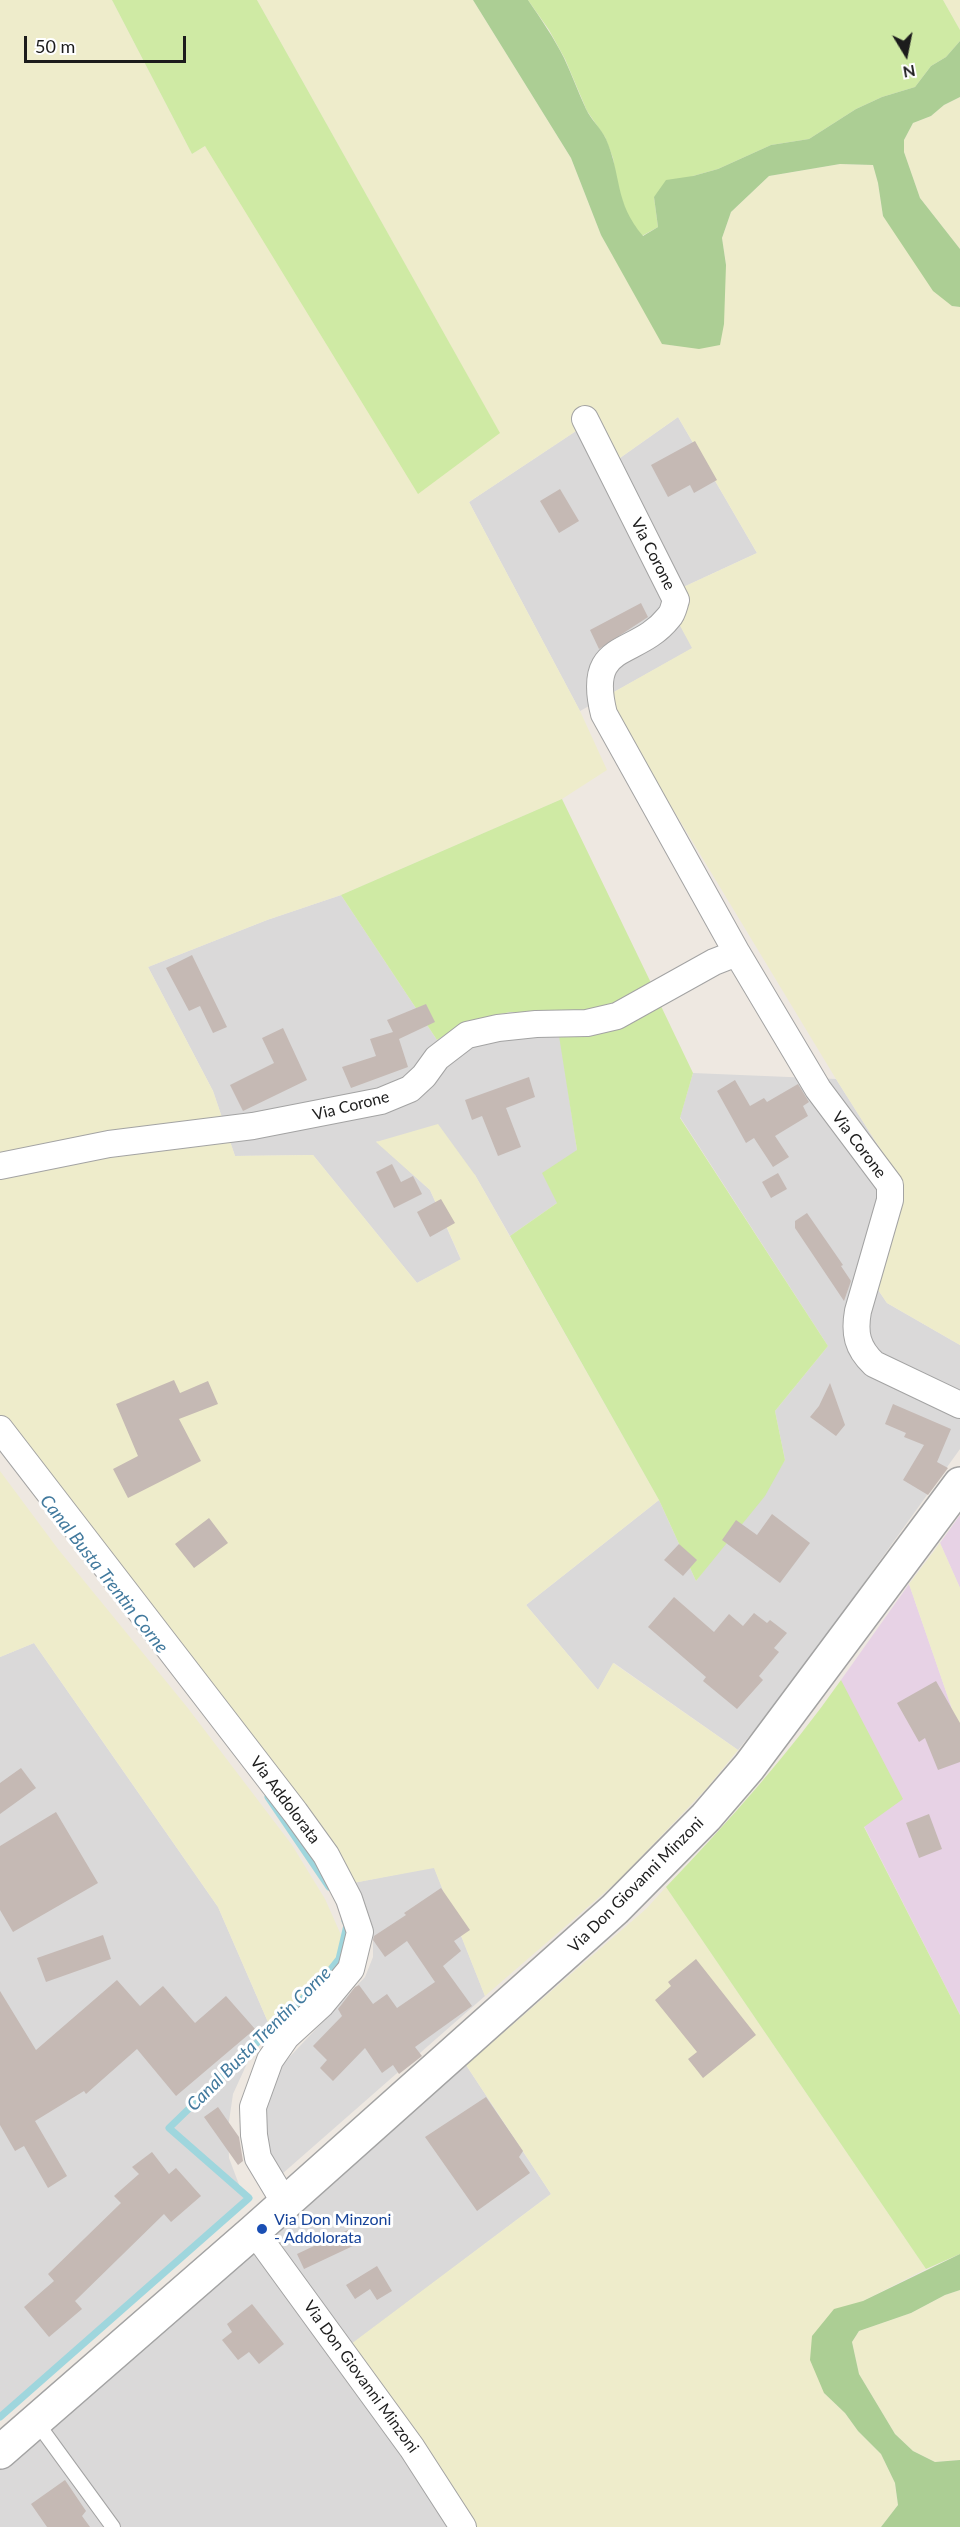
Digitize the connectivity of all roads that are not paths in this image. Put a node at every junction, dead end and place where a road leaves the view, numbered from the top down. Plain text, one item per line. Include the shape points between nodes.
1 (585, 419) dead end
2 (737, 953) junction
3 (0, 1166) edge
4 (960, 1405) edge
5 (0, 1429) edge
6 (960, 1484) edge
7 (285, 2203) junction
8 (254, 2231) junction
9 (35, 2420) junction
10 (0, 2452) edge
11 (113, 2527) edge
12 (463, 2527) edge

1 - 2 street, Via Corone via 676,600 670,616 656,629 608,658 600,696 604,714
2 - 3 street, Via Corone via 617,1016 587,1023 536,1024 467,1035 437,1058 410,1089 381,1101 253,1126 109,1144
2 - 4 street, Via Corone via 818,1089 890,1185 890,1200 856,1319 859,1345 874,1364
5 - 7 street, Via Addolorata via 295,1812 326,1855 349,1899 360,1932 351,1970 286,2037 270,2060 253,2106 258,2158
6 - 7 street, Via Don Giovanni Minzoni via 749,1767 706,1816 608,1916
7 - 8 street, Via Don Giovanni Minzoni
8 - 9 street, Via Don Giovanni Minzoni
8 - 12 street, Via Don Giovanni Minzoni via 412,2448
9 - 10 street, Via Don Giovanni Minzoni
9 - 11 lane

